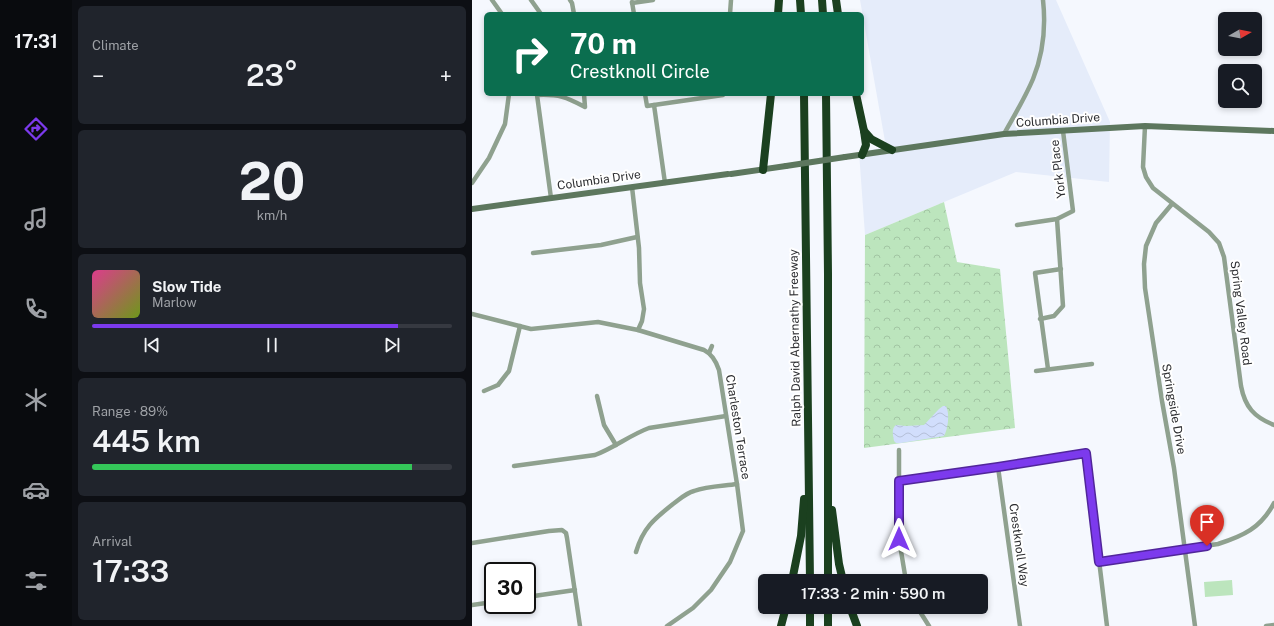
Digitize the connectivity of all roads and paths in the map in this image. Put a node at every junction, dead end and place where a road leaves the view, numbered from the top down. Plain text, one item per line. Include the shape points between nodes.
1 (492, 0) edge
2 (531, 0) edge
3 (570, 0) edge
4 (653, 0) edge
5 (731, 0) edge
6 (779, 0) edge
7 (800, 0) edge
8 (822, 0) edge
9 (836, 0) edge
10 (1044, 0) edge
11 (632, 1) edge
12 (501, 12) edge
13 (540, 12) edge
14 (574, 12) edge
15 (634, 12) edge
16 (730, 12) edge
17 (778, 12) edge
18 (801, 12) edge
19 (823, 12) edge
20 (838, 12) edge
21 (510, 96) edge
22 (537, 96) edge
23 (564, 96) edge
24 (584, 96) edge
25 (645, 96) edge
26 (716, 96) edge
27 (771, 96) edge
28 (804, 96) edge
29 (826, 96) edge
30 (856, 96) edge
31 (654, 105) junction
32 (1145, 126) junction
33 (1063, 131) junction
34 (1274, 131) edge
35 (864, 132) junction
36 (1004, 134) junction
37 (892, 150) junction
38 (862, 155) junction
39 (762, 170) junction
40 (665, 182) junction
41 (472, 183) edge
42 (632, 187) junction
43 (551, 198) junction
44 (1172, 204) junction
45 (472, 210) edge
46 (1058, 219) junction
47 (1017, 225) dead end
48 (637, 237) junction
49 (533, 253) dead end
50 (1061, 269) junction
51 (472, 314) edge
52 (1040, 319) junction
53 (520, 326) junction
54 (638, 330) junction
55 (712, 346) dead end
56 (709, 352) junction
57 (1092, 364) dead end
58 (1048, 369) junction
59 (1036, 371) dead end
60 (808, 373) junction
61 (484, 391) dead end
62 (597, 396) dead end
63 (726, 416) junction
64 (1274, 425) edge
65 (616, 445) junction
66 (899, 450) dead end
67 (514, 466) dead end
68 (998, 467) junction
69 (828, 478) junction
70 (899, 481) junction
71 (737, 484) junction
72 (1274, 503) edge
73 (472, 543) edge
74 (1184, 549) junction
75 (636, 552) dead end
76 (1099, 562) junction
77 (793, 574) edge
78 (810, 574) edge
79 (828, 574) edge
80 (841, 574) edge
81 (905, 574) edge
82 (575, 590) junction
83 (536, 596) edge
84 (484, 603) edge
85 (472, 604) edge
86 (784, 614) edge
87 (810, 614) edge
88 (828, 614) edge
89 (853, 614) edge
90 (921, 614) edge
91 (782, 625) edge
92 (1274, 625) edge
93 (580, 626) edge
94 (667, 626) edge
95 (810, 626) edge
96 (828, 626) edge
97 (857, 626) edge
98 (929, 626) edge
99 (1020, 626) edge
100 (1107, 626) edge
101 (1195, 626) edge
102 (1266, 626) edge

1 - 12 street
2 - 13 street
3 - 14 street
4 - 11 street
5 - 16 street
6 - 17 highway
7 - 18 highway
8 - 19 highway
9 - 20 highway
10 - 36 street via 1043,42 1039,61 1033,80
11 - 15 street
21 - 41 street via 505,124 489,158
22 - 43 street
23 - 24 street via 585,107
25 - 31 street via 647,106
26 - 31 street
27 - 39 highway
28 - 60 highway, Ralph David Abernathy Freeway
29 - 69 highway
30 - 35 highway
31 - 40 street
32 - 33 main road, Columbia Drive
32 - 34 main road, Columbia Drive
32 - 44 street, Spring Valley Road via 1146,178
33 - 36 main road, Columbia Drive
33 - 46 street, York Place via 1073,211
35 - 37 highway via 871,139
35 - 38 highway via 866,145
36 - 37 main road, Columbia Drive
37 - 38 main road, Columbia Drive
38 - 39 main road, Columbia Drive, bridge
39 - 40 main road, Columbia Drive
40 - 42 main road, Columbia Drive
42 - 43 main road, Columbia Drive
42 - 48 street
43 - 45 main road, Columbia Drive
44 - 64 street, Spring Valley Road via 1209,232 1219,243 1224,257 1244,400 1250,410
44 - 74 street, Springside Drive via 1156,223 1146,246 1144,264 1145,288 1174,468
46 - 47 street, York Place
46 - 50 street
48 - 49 street
48 - 54 street via 644,309
50 - 52 street via 1063,306 1054,316
50 - 52 street via 1034,274
51 - 53 street
52 - 58 street
53 - 54 street via 531,329 598,322
53 - 61 street via 509,371 498,385
54 - 56 street
55 - 56 street
56 - 63 street, Charleston Terrace via 719,370
57 - 58 street
58 - 59 street
60 - 77 highway via 804,500 801,536
60 - 78 highway, Ralph David Abernathy Freeway
62 - 65 street via 604,425
63 - 65 street via 649,428
63 - 71 street, Charleston Terrace
65 - 67 street via 595,455
66 - 70 street
68 - 70 street
68 - 76 street via 1086,453
68 - 99 street, Crestknoll Way
69 - 79 highway
69 - 80 highway
70 - 81 street via 899,539
71 - 75 street via 702,489 685,495 656,517 640,539
71 - 94 street, Charleston Terrace via 743,532 732,556 711,590 693,608
72 - 74 street via 1254,528 1237,538 1218,544
73 - 82 street via 562,530 566,533
74 - 76 street
74 - 101 street, Springside Drive
76 - 100 street
82 - 83 street
82 - 93 street
84 - 85 street
86 - 91 highway
87 - 95 highway
88 - 96 highway
89 - 97 highway
90 - 98 street
92 - 102 street

